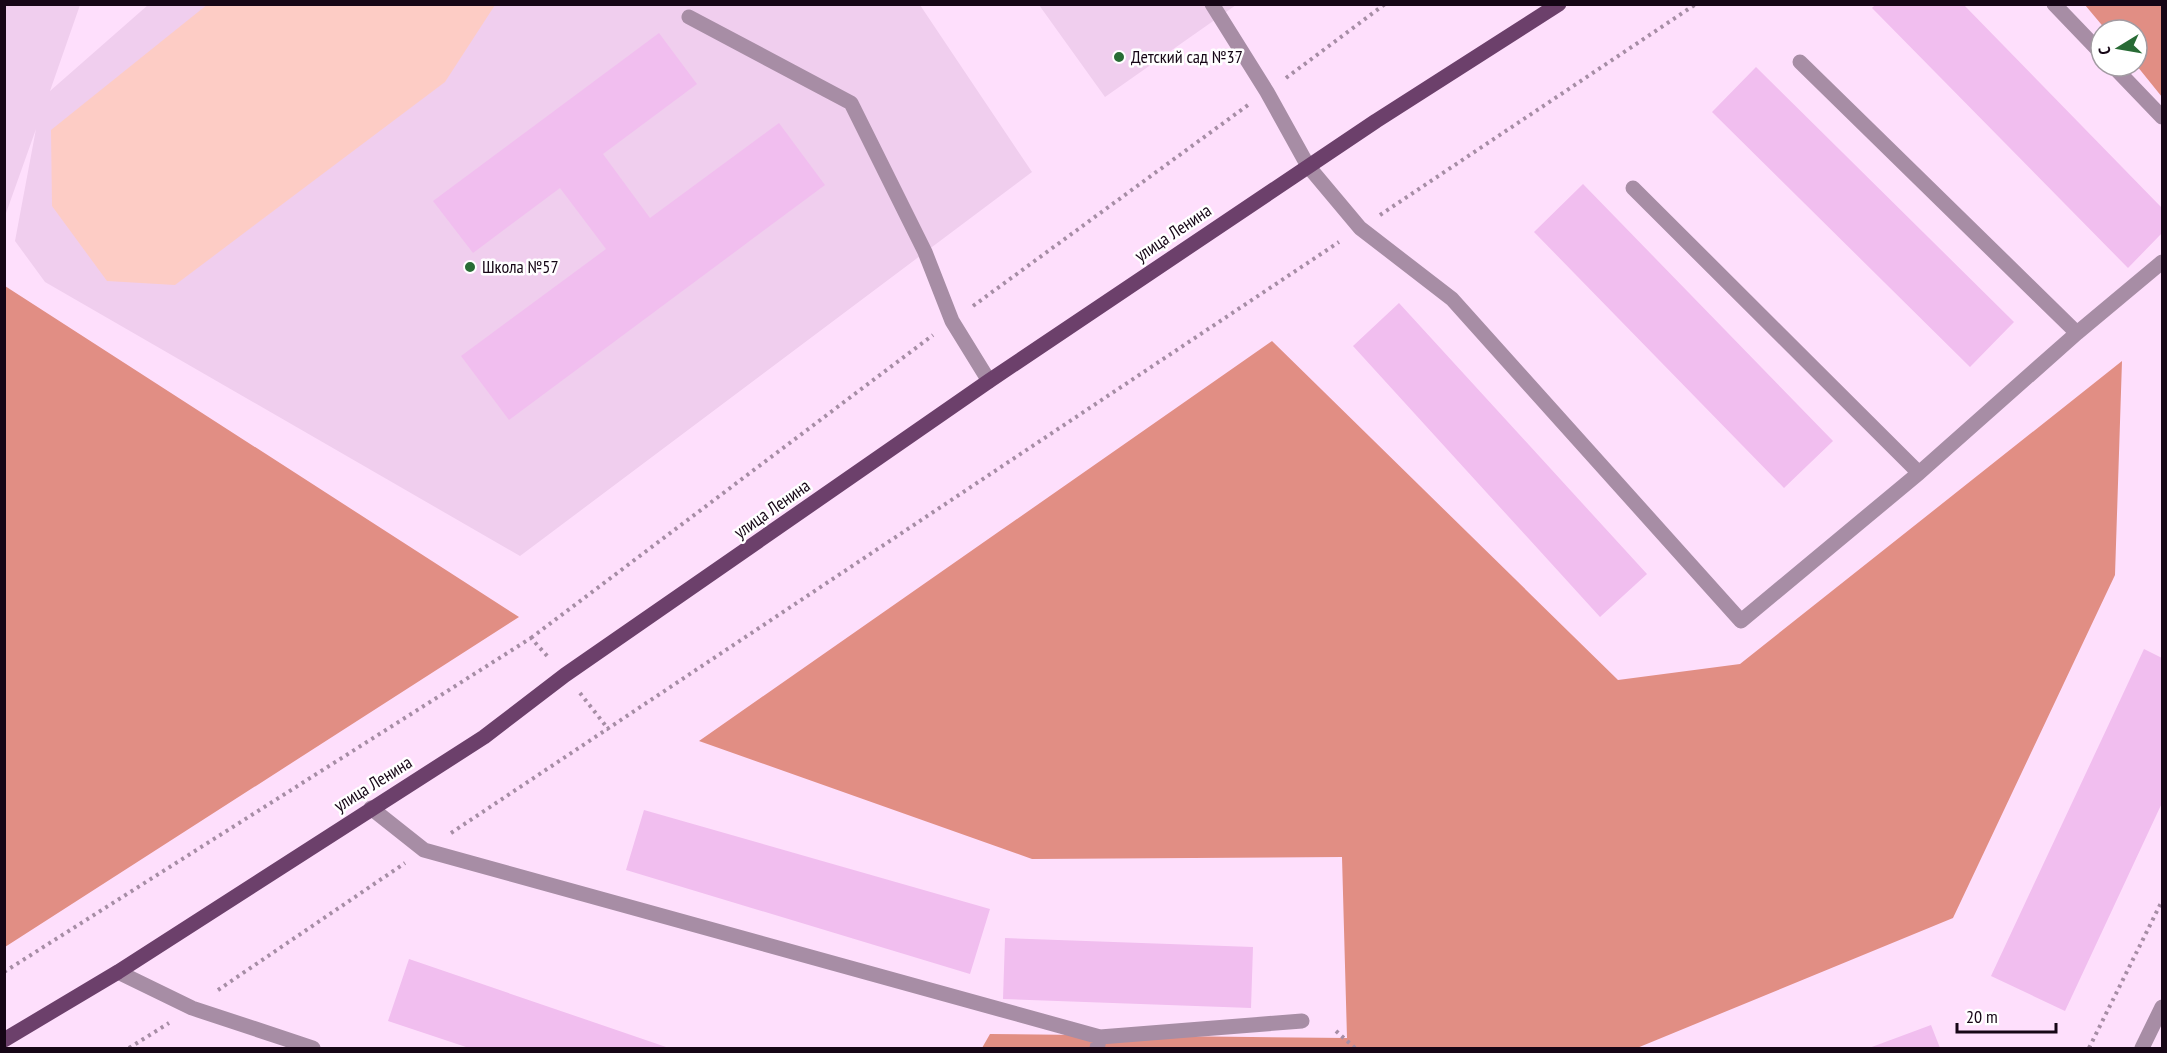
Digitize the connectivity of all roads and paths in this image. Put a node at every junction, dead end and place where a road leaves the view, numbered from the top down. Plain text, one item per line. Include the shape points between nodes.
1 (1212, 4) edge
2 (1559, 4) edge
3 (1696, 4) edge
4 (2054, 4) edge
5 (689, 17) dead end
6 (2089, 40) edge
7 (1800, 62) dead end
8 (2126, 78) edge
9 (2163, 117) edge
10 (1308, 166) junction
11 (1633, 188) dead end
12 (1360, 228) junction
13 (2163, 262) edge
14 (2077, 333) junction
15 (989, 381) junction
16 (1919, 473) junction
17 (565, 675) junction
18 (609, 730) junction
19 (371, 808) junction
20 (424, 850) junction
21 (2163, 901) edge
22 (4, 972) edge
23 (118, 972) junction
24 (2163, 1007) edge
25 (192, 1008) junction
26 (1302, 1021) dead end
27 (1336, 1031) dead end
28 (4, 1040) edge
29 (1098, 1043) edge
30 (129, 1048) edge
31 (313, 1048) edge
32 (1355, 1048) edge
33 (2089, 1048) edge
34 (2142, 1048) edge

1 - 10 street
2 - 10 main road, улица Ленина
3 - 12 path
4 - 6 street
5 - 15 street via 851,103 925,252 952,321
7 - 14 street
8 - 9 street
10 - 12 street
10 - 15 main road, улица Ленина
11 - 16 street
12 - 16 street via 1452,298 1741,621
12 - 18 path
13 - 14 street
14 - 16 street
15 - 17 main road, улица Ленина
17 - 18 path
17 - 19 main road, улица Ленина via 484,737
17 - 22 path via 531,638
18 - 20 path
19 - 20 street
19 - 23 main road, улица Ленина
20 - 25 path
20 - 29 street
21 - 33 path
23 - 25 street
23 - 28 main road, улица Ленина
24 - 34 street
25 - 30 path
25 - 31 street
26 - 29 street
27 - 32 path

